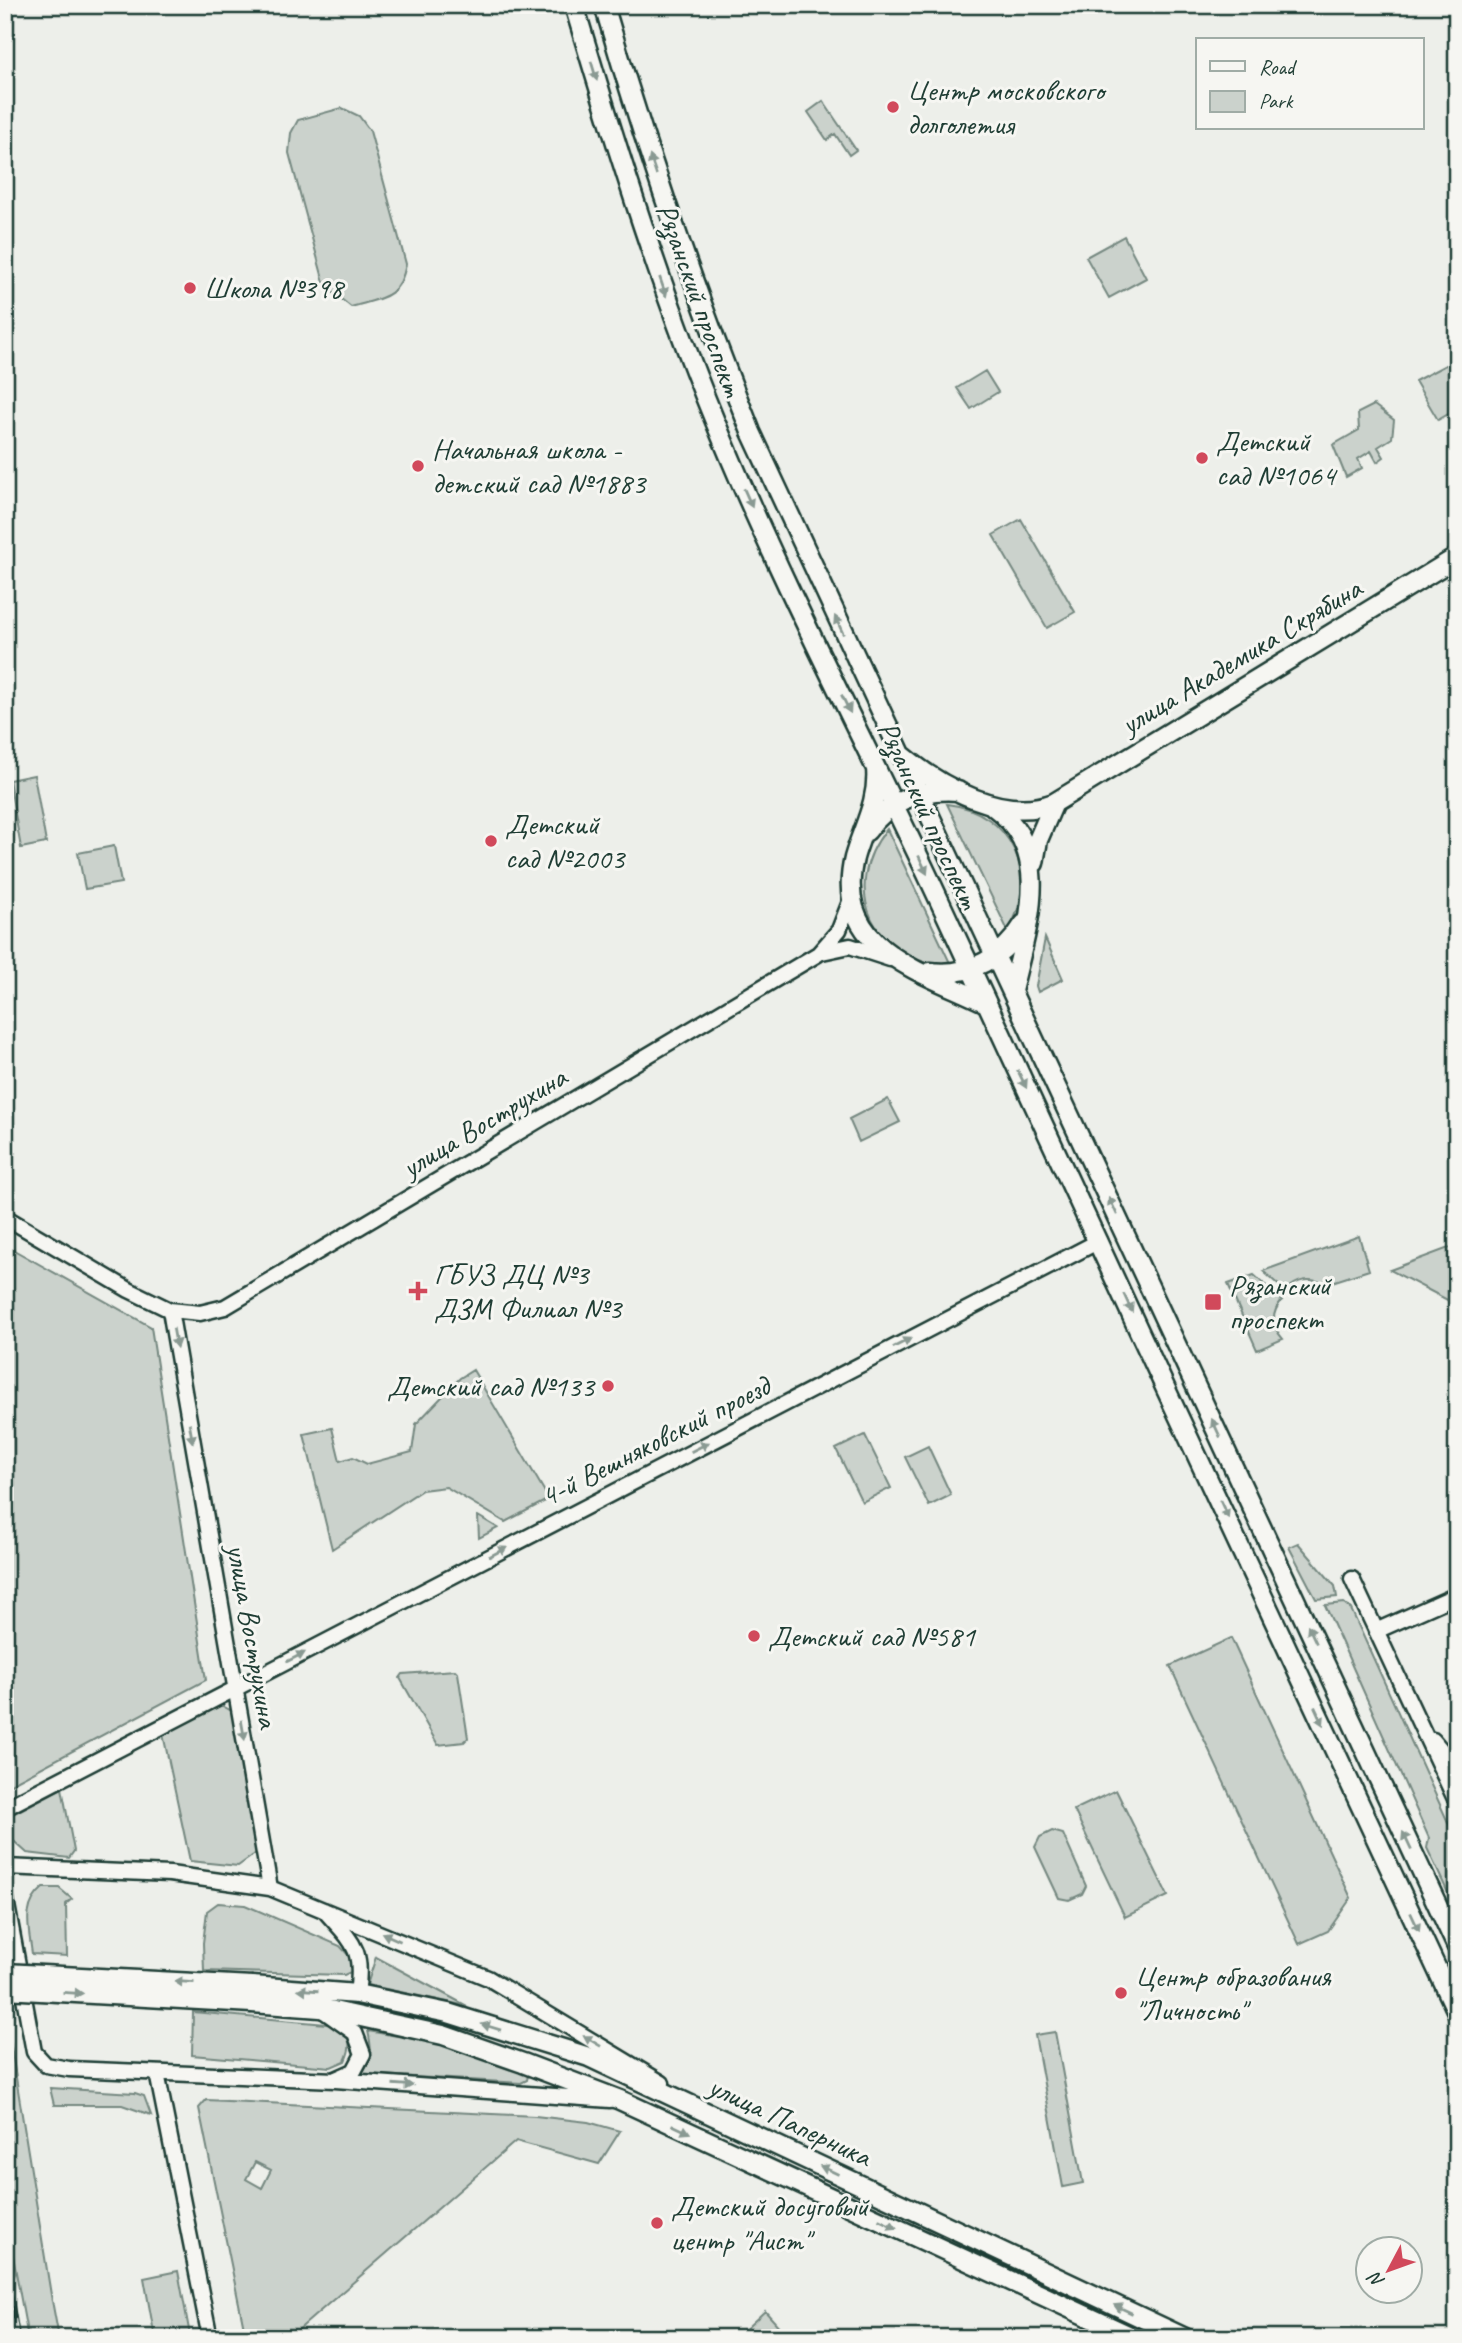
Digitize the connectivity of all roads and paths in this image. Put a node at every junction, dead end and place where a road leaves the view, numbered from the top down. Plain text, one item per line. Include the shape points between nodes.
1 (574, 5) edge
2 (604, 5) edge
3 (1457, 557) edge
4 (900, 753) junction
5 (875, 762) junction
6 (964, 792) junction
7 (918, 793) junction
8 (987, 802) junction
9 (894, 803) junction
10 (1054, 803) junction
11 (859, 844) junction
12 (1033, 870) junction
13 (853, 894) junction
14 (1028, 915) junction
15 (818, 954) junction
16 (996, 955) junction
17 (907, 967) junction
18 (971, 969) junction
19 (1012, 991) junction
20 (985, 1003) junction
21 (5, 1217) edge
22 (1099, 1241) junction
23 (170, 1310) junction
24 (1352, 1579) dead end
25 (1457, 1595) edge
26 (1376, 1631) junction
27 (236, 1688) junction
28 (1417, 1720) junction
29 (1457, 1769) edge
30 (1457, 1803) edge
31 (5, 1808) edge
32 (5, 1867) edge
33 (270, 1888) junction
34 (5, 1894) edge
35 (320, 1906) junction
36 (1456, 1943) edge
37 (5, 1973) edge
38 (5, 1989) edge
39 (357, 1994) junction
40 (252, 1995) junction
41 (320, 2008) junction
42 (1457, 2012) edge
43 (157, 2073) junction
44 (335, 2080) junction
45 (620, 2100) junction
46 (713, 2115) junction
47 (210, 2338) edge
48 (1134, 2338) edge
49 (1185, 2338) edge

1 -> 5 main road, Рязанский проспект via 672,312 724,444
4 -> 2 main road, Рязанский проспект via 785,508 718,350
3 - 10 main road, улица Академика Скрябина
4 - 6 main road via 931,776
4 - 7 main road, Рязанский проспект
5 - 9 main road, Рязанский проспект
5 - 11 main road via 874,800
6 - 7 main road
6 - 8 main road
7 - 9 main road
7 - 16 main road, Рязанский проспект
8 - 10 main road, улица Академика Скрябина via 1020,810
8 - 12 main road via 1021,836
9 - 11 main road
9 -> 18 main road, Рязанский проспект
10 - 12 main road via 1038,840
11 - 13 main road
12 - 14 main road
13 - 15 street, улица Вострухина via 839,930
13 - 17 main road via 866,932
14 - 16 main road
14 - 19 main road
15 - 17 street, улица Вострухина via 850,946 877,952
15 - 23 street, улица Вострухина via 225,1307 200,1313
16 - 18 main road
16 - 19 main road, Рязанский проспект
17 - 18 main road via 947,973
17 - 20 main road
18 - 20 main road, Рязанский проспект
36 -> 19 main road, Рязанский проспект
20 -> 22 main road, Рязанский проспект
21 - 23 street, улица Вострухина
27 -> 22 street, 4-й Вешняковский проезд
22 -> 42 main road, Рязанский проспект
23 -> 27 street, улица Вострухина
24 - 26 street
25 - 26 street
26 - 28 street
27 - 31 street, 4-й Вешняковский проезд
27 -> 33 street, улица Вострухина
28 - 29 street
28 - 30 street
32 - 33 street via 170,1874
33 - 35 street
34 - 43 street via 34,2052 46,2065 57,2067
35 - 39 street via 357,1948 361,1970
46 -> 35 street via 488,1978
40 -> 37 main road, bridge
38 -> 40 main road, bridge
39 -> 40 main road, улица Паперника
46 -> 39 main road, улица Паперника via 589,2057 448,2013
40 - 41 main road, улица Паперника
41 - 44 street via 355,2033 363,2054 354,2071
41 - 45 main road, улица Паперника via 443,2035
43 - 44 street
43 - 47 street
44 -> 45 street
45 -> 48 main road, улица Паперника
49 -> 46 main road, улица Паперника

